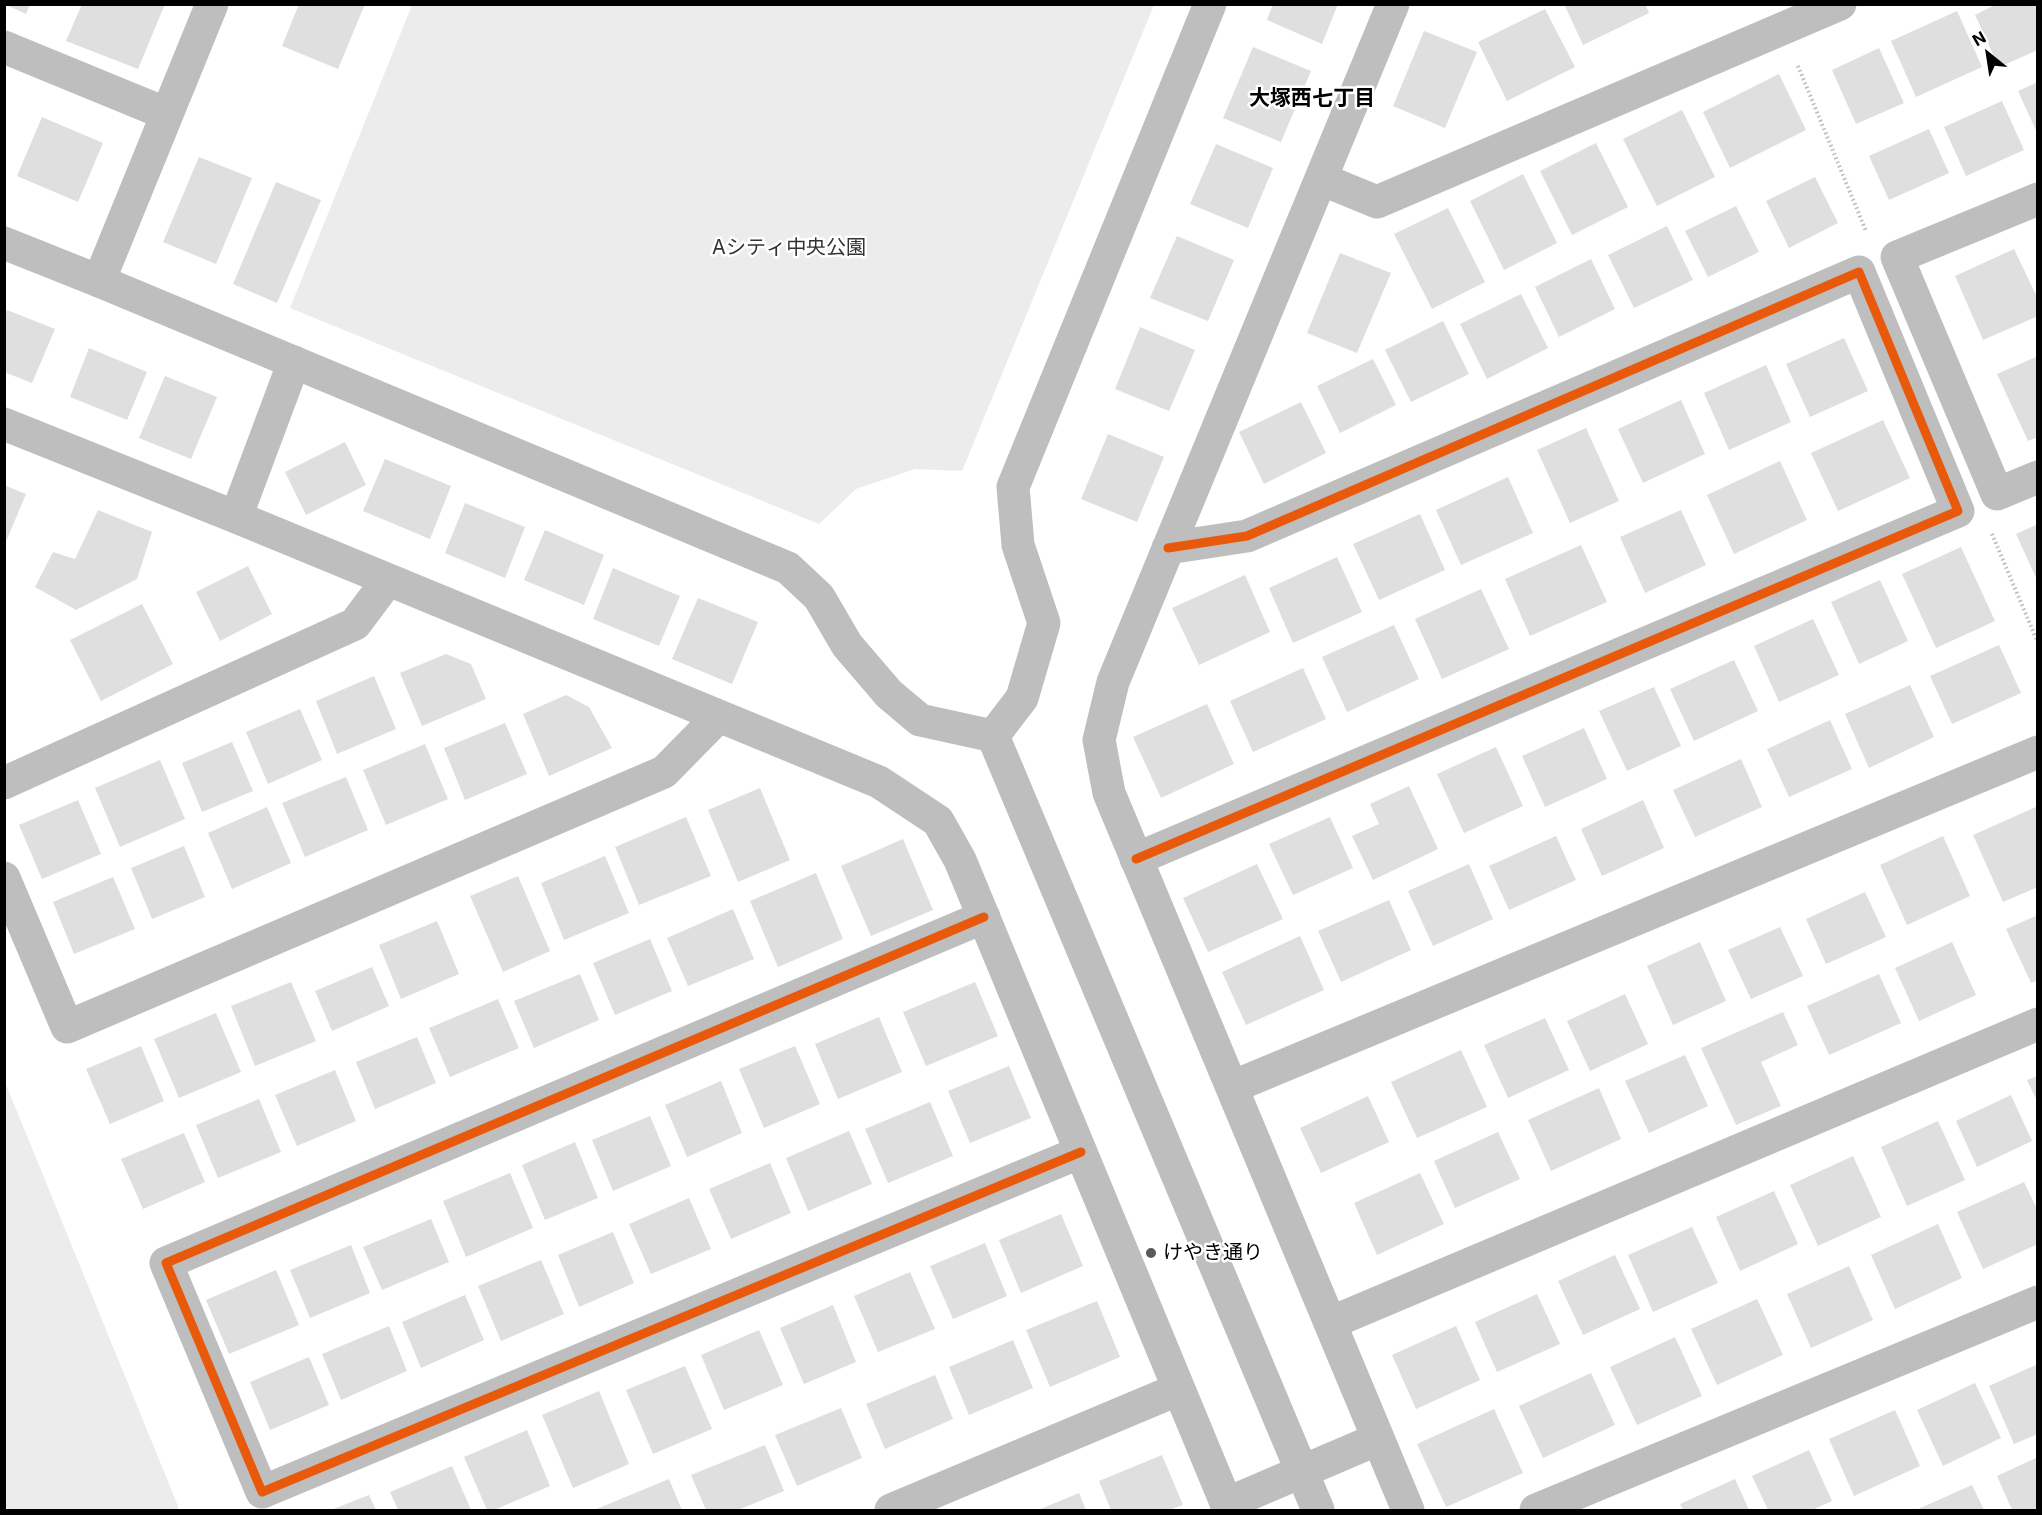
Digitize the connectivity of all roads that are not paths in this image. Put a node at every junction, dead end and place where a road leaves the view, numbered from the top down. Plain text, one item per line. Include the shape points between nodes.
1 (212, 4) edge
2 (1210, 4) edge
3 (1393, 4) edge
4 (1840, 4) edge
5 (4, 47) edge
6 (167, 114) junction
7 (1320, 179) junction
8 (2037, 199) edge
9 (4, 243) edge
10 (99, 281) junction
11 (294, 362) junction
12 (4, 424) edge
13 (2037, 477) edge
14 (237, 517) junction
15 (1168, 548) junction
16 (388, 580) junction
17 (719, 716) junction
18 (993, 736) junction
19 (2037, 752) edge
20 (4, 783) edge
21 (1136, 859) junction
22 (4, 878) edge
23 (984, 917) junction
24 (2037, 1024) edge
25 (1232, 1087) junction
26 (1081, 1152) junction
27 (2037, 1302) edge
28 (1330, 1323) junction
29 (1179, 1389) junction
30 (1378, 1439) junction
31 (1302, 1473) junction
32 (1227, 1507) edge
33 (891, 1510) edge
34 (1318, 1510) edge
35 (1408, 1510) edge
36 (1536, 1510) edge

1 - 6 street
2 - 18 street via 1013,487 1018,545 1044,623 1022,698
3 - 7 street
4 - 7 street via 1377,202
5 - 6 street
6 - 10 street
7 - 15 street
8 - 13 street via 1897,257 1997,494
9 - 10 street
10 - 11 street
11 - 14 street
11 - 18 street via 788,568 819,597 847,645 889,693 920,720
12 - 14 street
14 - 16 street
15 - 21 street via 1113,682 1099,740 1109,793
15 - 21 street via 1247,537 1859,272 1958,511
16 - 17 street
16 - 20 street via 355,624
17 - 22 street via 664,772 67,1027
17 - 23 street via 879,782 938,821
18 - 31 street
19 - 25 street
21 - 25 street
23 - 26 street
23 - 26 street via 166,1263 262,1492
24 - 28 street
25 - 28 street
26 - 29 street
27 - 36 street
28 - 30 street
29 - 32 street
29 - 33 street
30 - 31 street
30 - 35 street
31 - 32 street
31 - 34 street

